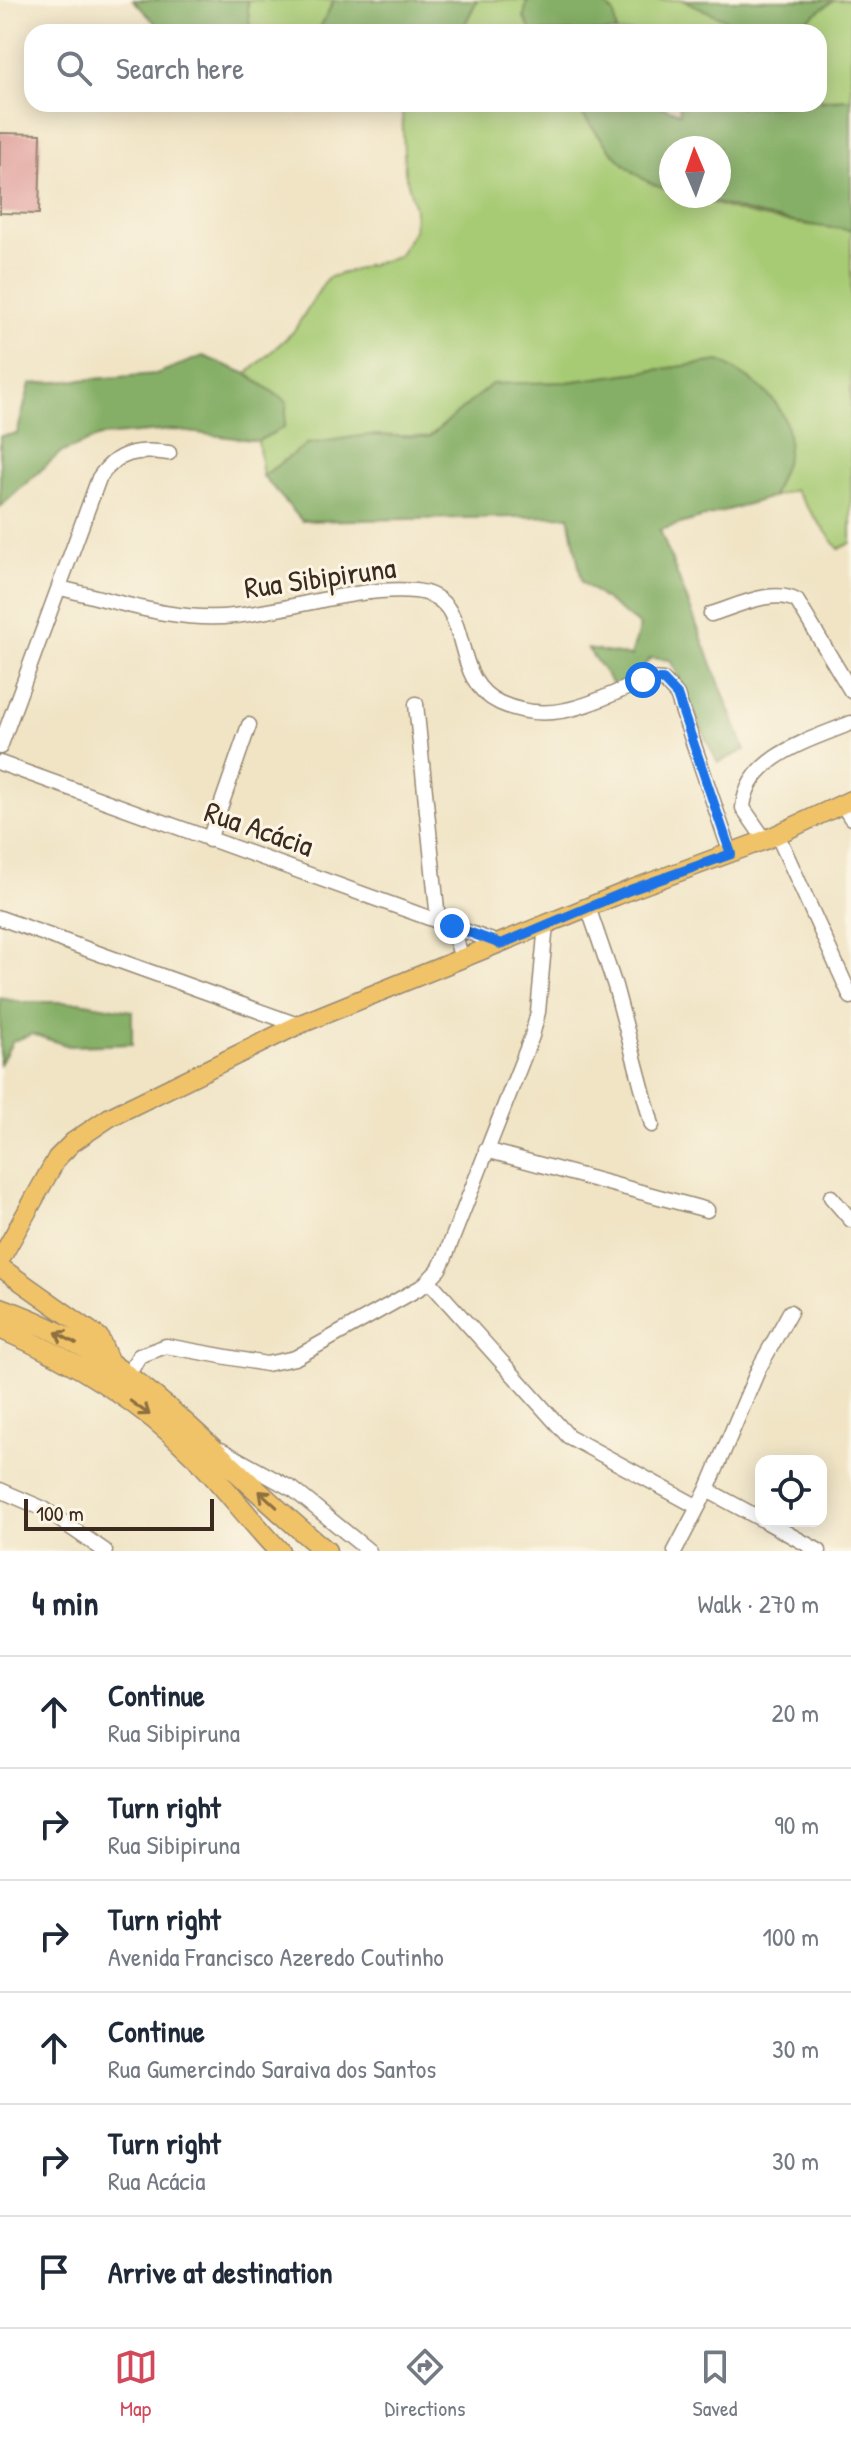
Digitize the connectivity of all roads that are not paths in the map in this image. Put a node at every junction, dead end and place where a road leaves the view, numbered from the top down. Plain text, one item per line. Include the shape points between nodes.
1 (169, 453) dead end
2 (60, 588) junction
3 (711, 614) dead end
4 (851, 691) edge
5 (416, 704) dead end
6 (851, 723) edge
7 (249, 725) dead end
8 (0, 747) edge
9 (0, 763) edge
10 (848, 807) edge
11 (771, 837) junction
12 (209, 840) junction
13 (731, 854) junction
14 (588, 907) junction
15 (0, 918) edge
16 (445, 922) junction
17 (546, 924) junction
18 (501, 944) junction
19 (462, 959) junction
20 (851, 997) edge
21 (298, 1025) junction
22 (652, 1125) dead end
23 (486, 1150) junction
24 (831, 1197) dead end
25 (707, 1210) dead end
26 (851, 1220) edge
27 (0, 1260) edge
28 (0, 1267) edge
29 (429, 1281) junction
30 (0, 1308) edge
31 (790, 1312) dead end
32 (0, 1328) edge
33 (110, 1363) junction
34 (129, 1374) junction
35 (210, 1445) junction
36 (0, 1490) edge
37 (707, 1490) junction
38 (698, 1507) junction
39 (755, 1516) edge
40 (776, 1527) edge
41 (105, 1551) edge
42 (279, 1551) edge
43 (326, 1551) edge
44 (369, 1551) edge
45 (675, 1551) edge
46 (819, 1551) edge

1 - 2 street via 138,450 106,467
2 - 8 street
2 - 13 street, Rua Sibipiruna via 163,612 216,617 370,594 430,594 452,613 474,683 496,701 529,712 579,709 643,680 663,680 677,695
3 - 4 street via 789,596
5 - 16 street
6 - 11 street via 786,749 748,787 744,813
7 - 12 street
9 - 12 street, Rua Acácia
10 - 11 main road
11 - 13 main road
11 - 20 street
12 - 16 street, Rua Acácia
13 - 14 main road
14 - 17 main road
14 - 22 street
15 - 21 street
16 - 18 street, Rua Acácia
16 - 19 street
17 - 18 main road
17 - 23 street via 536,1025
18 - 19 main road
19 - 21 main road
21 - 27 main road via 110,1117 73,1142 42,1180
23 - 25 street
23 - 29 street via 445,1257
24 - 26 street
28 - 33 main road via 99,1337
29 - 34 street via 295,1358 266,1364 166,1346 139,1356
29 - 38 street via 568,1436
33 -> 30 highway via 57,1332
31 - 37 street via 764,1358
32 -> 42 highway via 94,1374 151,1416 195,1456
33 - 34 highway
34 - 35 highway
43 -> 35 highway
35 - 44 street via 294,1490
36 - 41 street via 44,1509
37 - 38 street
37 - 39 street
38 - 45 street
40 - 46 street

